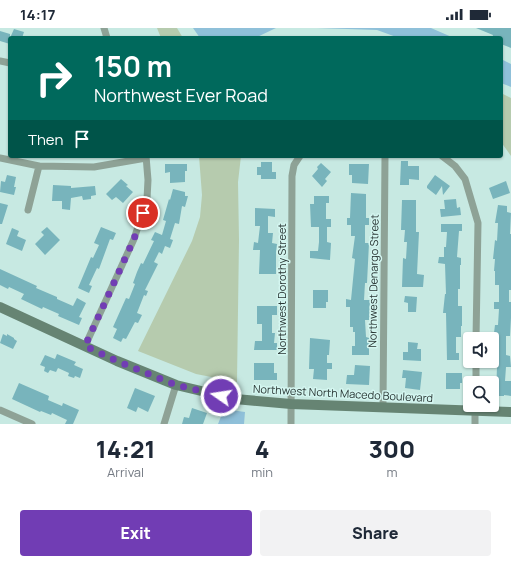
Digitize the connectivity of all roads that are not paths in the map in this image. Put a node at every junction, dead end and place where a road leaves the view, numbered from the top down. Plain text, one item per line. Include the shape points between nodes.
1 (0, 158) edge
2 (141, 158) edge
3 (146, 158) edge
4 (299, 158) edge
5 (385, 158) edge
6 (445, 158) edge
7 (39, 166) junction
8 (28, 210) dead end
9 (0, 306) edge
10 (476, 332) edge
11 (85, 346) junction
12 (176, 385) junction
13 (291, 404) junction
14 (383, 407) junction
15 (463, 408) edge
16 (0, 410) edge
17 (499, 411) edge
18 (475, 412) edge
19 (511, 412) edge
20 (32, 424) edge
21 (164, 424) edge
22 (291, 424) edge
23 (475, 424) edge

1 - 7 street
2 - 7 street via 94,167
3 - 11 street via 147,199 134,239
4 - 13 street, Northwest Dorothy Street via 292,176
5 - 14 street, Northwest Denargo Street
6 - 10 street via 455,166 464,179 478,223
7 - 8 street
9 - 11 street, Northwest North Macedo Boulevard
11 - 12 street, Northwest North Macedo Boulevard
12 - 13 street, Northwest North Macedo Boulevard via 235,399
12 - 21 street
13 - 14 street, Northwest North Macedo Boulevard
13 - 22 street, Northwest Dorothy Street
14 - 15 street, Northwest North Macedo Boulevard
16 - 20 street
17 - 19 street, Northwest North Macedo Boulevard
18 - 23 street

